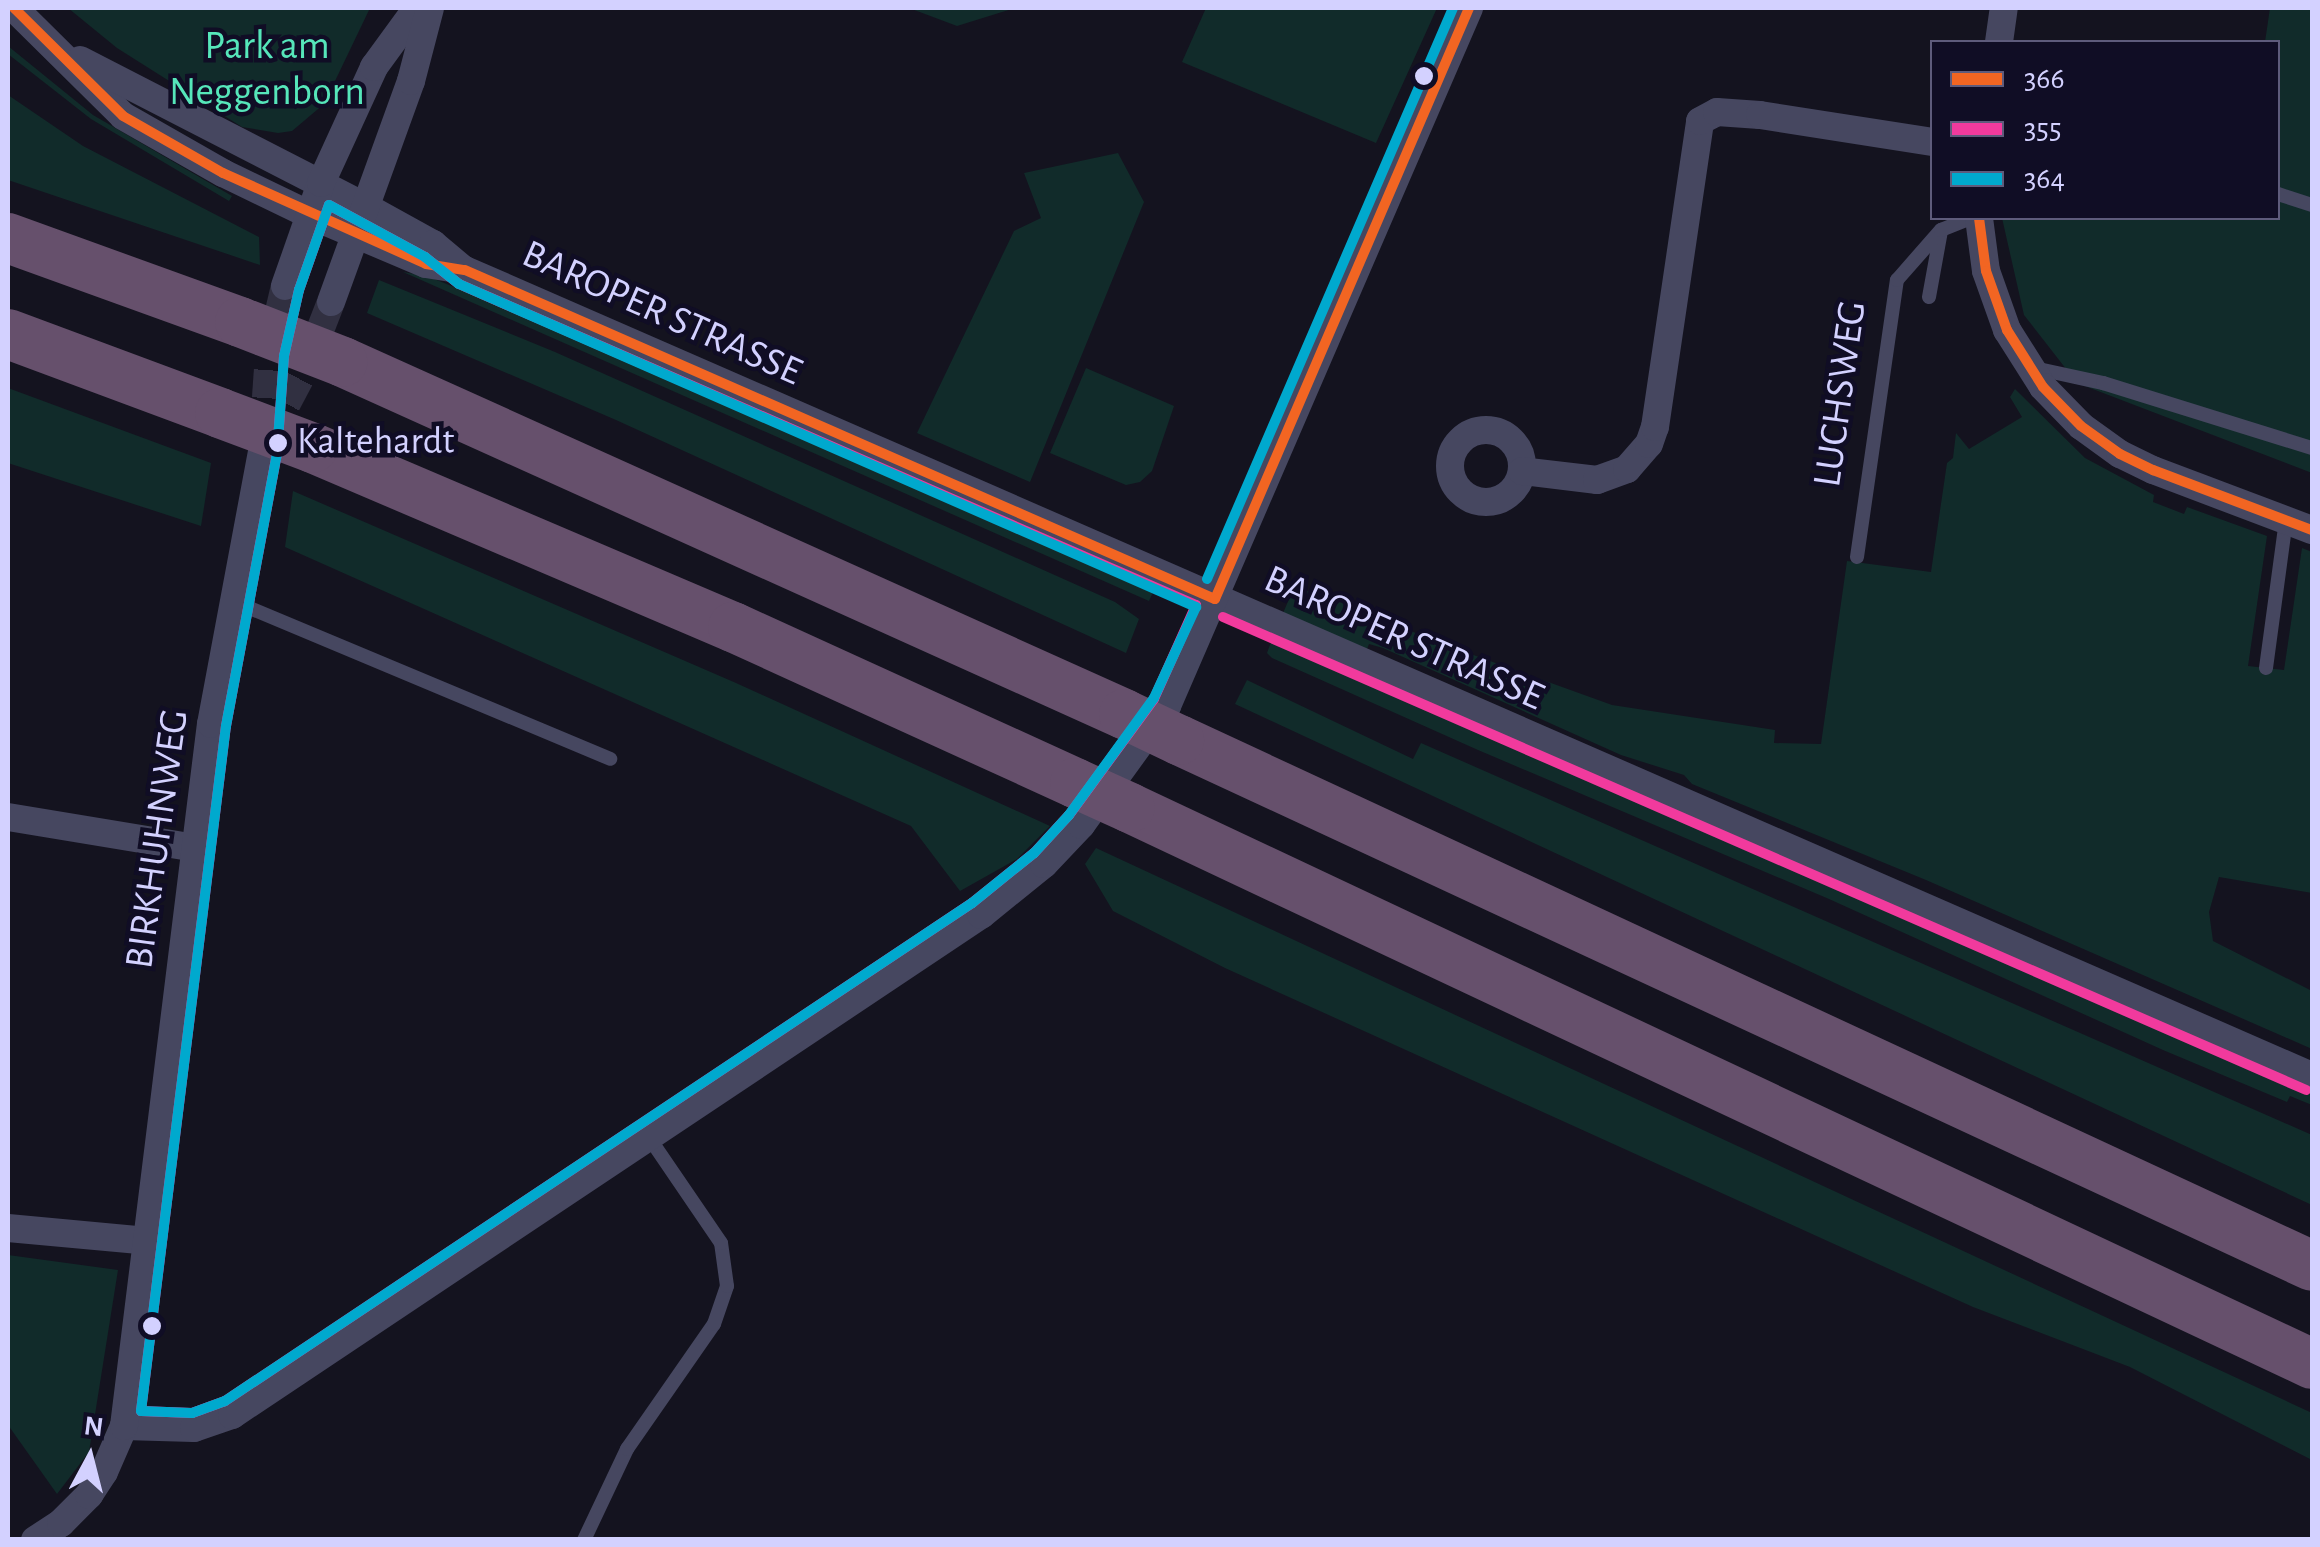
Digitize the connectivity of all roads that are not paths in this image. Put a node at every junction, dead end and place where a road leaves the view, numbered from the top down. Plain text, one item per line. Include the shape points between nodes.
1 (14, 8) edge
2 (416, 8) edge
3 (430, 8) edge
4 (1469, 8) edge
5 (2004, 8) edge
6 (1999, 40) edge
7 (59, 50) junction
8 (1930, 142) edge
9 (321, 184) junction
10 (2280, 195) edge
11 (2312, 206) edge
12 (366, 207) junction
13 (310, 215) junction
14 (1965, 220) edge
15 (1979, 220) edge
16 (1942, 230) junction
17 (356, 235) junction
18 (8, 238) edge
19 (465, 270) junction
20 (285, 286) tunnel mouth
21 (1929, 297) dead end
22 (332, 302) tunnel mouth
23 (8, 334) edge
24 (2029, 367) junction
25 (2312, 448) edge
26 (262, 451) tunnel mouth
27 (1522, 471) dead end
28 (2299, 525) edge
29 (1857, 557) dead end
30 (1214, 599) junction
31 (232, 600) junction
32 (2266, 668) dead end
33 (610, 759) dead end
34 (8, 817) edge
35 (195, 848) junction
36 (2312, 1076) edge
37 (650, 1139) junction
38 (8, 1228) edge
39 (147, 1241) junction
40 (2312, 1266) edge
41 (2312, 1364) edge
42 (124, 1426) junction
43 (36, 1540) edge
44 (584, 1540) edge

1 - 7 street, BAROPER STRASSE
2 - 9 street via 374,67
3 - 12 street
4 - 30 street
5 - 6 street
7 - 9 street, BAROPER STRASSE
7 - 13 street, BAROPER STRASSE via 123,116
8 - 27 street via 1760,115 1717,112 1700,121 1649,444 1627,469 1597,480
9 - 12 street, BAROPER STRASSE
9 - 13 street
10 - 11 lane
12 - 17 street
12 - 19 street, BAROPER STRASSE
13 - 17 street, BAROPER STRASSE
13 - 20 street
14 - 16 lane, LUCHSWEG
15 - 24 street via 1992,294
16 - 21 lane
16 - 29 lane, LUCHSWEG via 1897,280
17 - 19 street, BAROPER STRASSE via 426,264
17 - 22 street
18 - 40 highway, bridge via 344,362 1124,714
19 - 30 street, BAROPER STRASSE
23 - 41 highway, bridge via 313,448 751,635
24 - 25 lane
24 - 28 street via 2080,426 2120,454
26 - 31 street, BIRKHUHNWEG
28 - 32 lane
30 - 36 street, BAROPER STRASSE
30 - 37 street via 1167,706 1081,825 1044,864 981,915
31 - 33 lane
31 - 35 street, BIRKHUHNWEG
34 - 35 street
35 - 39 street, BIRKHUHNWEG
37 - 42 street via 232,1415 194,1428
37 - 44 lane via 721,1243 727,1286 714,1324 626,1449
38 - 39 street
39 - 42 street, BIRKHUHNWEG
42 - 43 street, BIRKHUHNWEG via 88,1495

